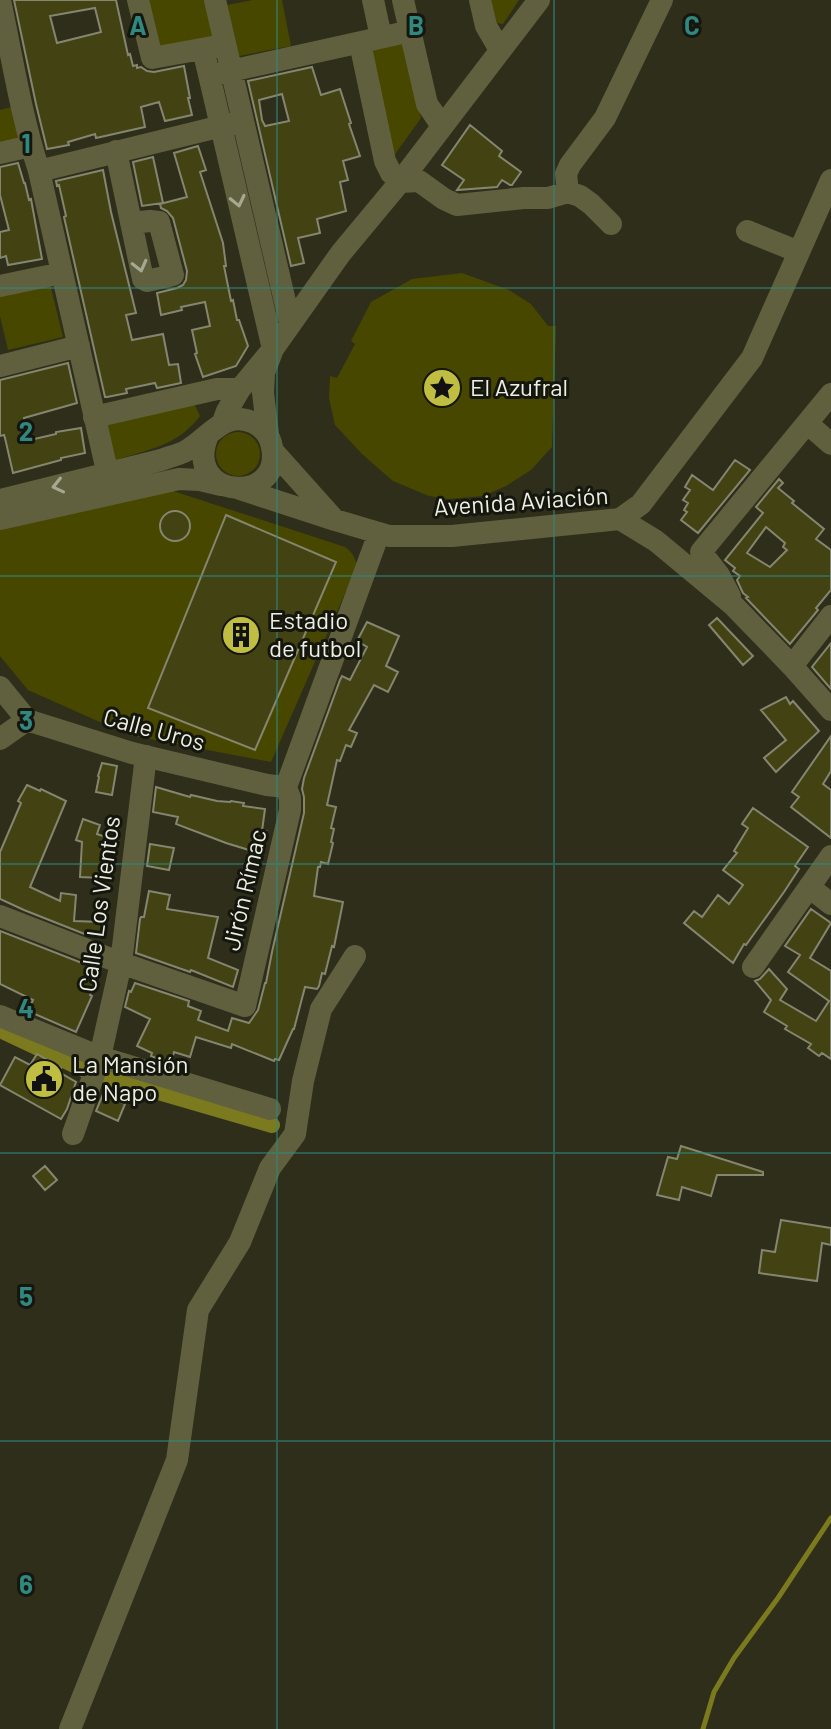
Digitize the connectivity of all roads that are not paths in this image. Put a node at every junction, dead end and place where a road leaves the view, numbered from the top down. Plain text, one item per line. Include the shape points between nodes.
1 (138, 0) edge
2 (215, 0) edge
3 (373, 0) edge
4 (403, 0) edge
5 (480, 0) edge
6 (539, 0) edge
7 (662, 0) edge
8 (1, 11) edge
9 (411, 31) junction
10 (370, 40) junction
11 (214, 47) junction
12 (500, 50) junction
13 (231, 70) junction
14 (7, 73) edge
15 (209, 75) junction
16 (10, 96) edge
17 (243, 121) junction
18 (220, 125) junction
19 (442, 126) junction
20 (31, 146) junction
21 (116, 151) junction
22 (0, 153) edge
23 (39, 171) junction
24 (831, 180) edge
25 (400, 182) junction
26 (568, 192) junction
27 (131, 223) dead end
28 (611, 224) dead end
29 (747, 231) dead end
30 (799, 252) junction
31 (62, 273) junction
32 (0, 286) edge
33 (290, 323) junction
34 (79, 346) junction
35 (273, 349) junction
36 (0, 366) edge
37 (240, 389) junction
38 (831, 394) edge
39 (94, 417) junction
40 (807, 423) junction
41 (215, 429) junction
42 (271, 443) junction
43 (831, 444) edge
44 (110, 484) junction
45 (230, 487) junction
46 (0, 500) edge
47 (0, 519) edge
48 (620, 519) junction
49 (335, 520) junction
50 (379, 533) junction
51 (733, 605) junction
52 (831, 616) edge
53 (792, 666) junction
54 (0, 687) edge
55 (831, 710) edge
56 (27, 720) junction
57 (0, 739) edge
58 (146, 756) junction
59 (277, 786) junction
60 (831, 856) edge
61 (809, 887) junction
62 (831, 904) edge
63 (0, 916) edge
64 (355, 956) dead end
65 (121, 963) junction
66 (753, 967) dead end
67 (0, 1016) edge
68 (100, 1057) junction
69 (270, 1109) dead end
70 (73, 1134) dead end
71 (70, 1729) edge

1 - 11 street via 152,58
2 - 11 street
3 - 10 street
4 - 9 street
5 - 12 street via 486,26
6 - 12 street
7 - 26 street via 605,118 570,165
8 - 14 street
9 - 10 street
9 - 19 street via 427,104
10 - 13 street
10 - 25 street via 385,161
11 - 13 street
11 - 15 street
12 - 19 street
13 - 15 street
13 - 17 street
14 - 16 street
15 - 18 street
16 - 20 street
17 - 18 street
17 - 33 street
18 - 21 street
18 -> 35 street
19 - 25 street
20 - 22 street
20 - 23 street
21 - 23 street
21 - 27 street
23 - 31 street
24 - 30 street
25 - 26 street via 419,181 457,205
25 - 33 street
26 - 28 street via 591,204
29 - 30 street
30 - 48 street via 752,358 641,504
31 - 32 street
31 - 34 street
33 - 35 street
34 - 36 street
34 - 39 street
35 - 37 street
35 - 42 street via 264,373
37 - 39 street via 217,389
37 - 41 street
38 - 40 street
39 - 44 street
40 - 43 street
40 - 51 street via 701,552
41 - 42 street via 242,419 252,422
41 - 44 street via 185,451
41 - 45 street via 203,457 212,477
42 - 45 street via 272,463 261,481
42 - 49 street
44 - 45 street, Avenida Aviación via 179,479
44 -> 46 street
44 - 47 street
45 - 49 street, Avenida Aviación
48 - 50 street, Avenida Aviación via 452,536
48 - 51 street, Avenida Aviación via 656,541
49 - 50 street, Avenida Aviación
50 - 59 street
51 - 53 street, Avenida Aviación
52 - 53 street
53 - 55 street, Avenida Aviación
54 - 56 street
56 - 57 street
56 - 58 street, Calle Uros
58 - 59 street, Calle Uros
58 - 65 street, Calle Los Vientos
59 - 65 street, Jirón Rímac via 290,798 290,810 245,1006
60 - 61 street
61 - 62 street
61 - 66 street
63 - 65 street
64 - 71 street via 321,1009 295,1134 270,1168 240,1242 198,1310 177,1460
65 - 68 street, Calle Los Vientos
67 - 68 street
68 - 69 street
68 - 70 street, Calle Los Vientos

